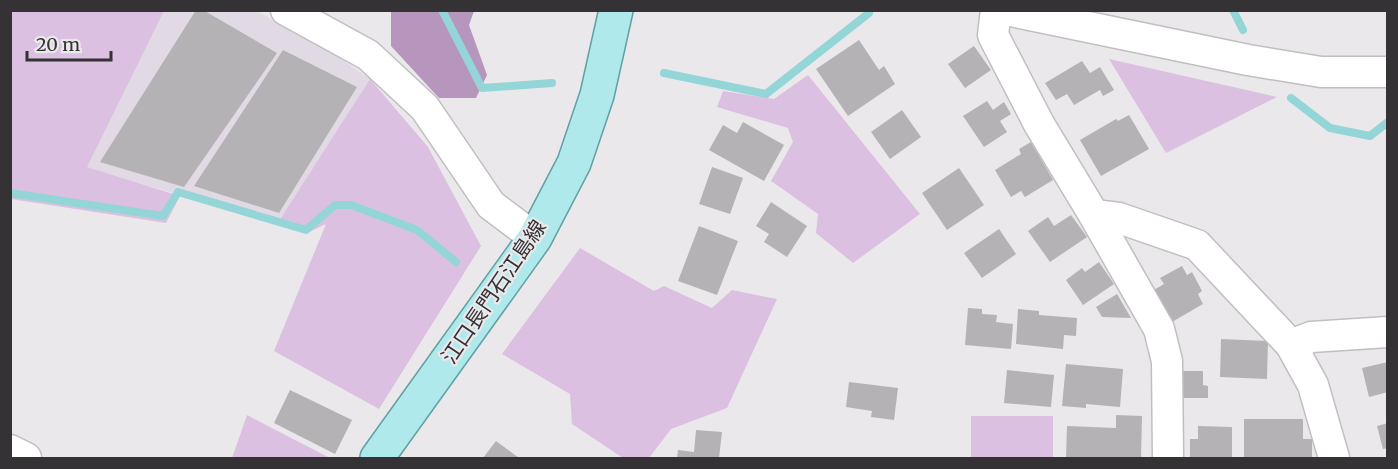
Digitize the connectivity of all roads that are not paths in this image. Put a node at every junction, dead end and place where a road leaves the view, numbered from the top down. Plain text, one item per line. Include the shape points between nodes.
1 (286, 10) edge
2 (616, 10) edge
3 (996, 10) edge
4 (1006, 10) edge
5 (1388, 72) edge
6 (1094, 215) junction
7 (535, 238) junction
8 (1388, 332) edge
9 (1291, 345) junction
10 (10, 450) edge
11 (26, 459) edge
12 (377, 459) edge
13 (1168, 459) edge
14 (1334, 459) edge

1 - 7 street via 368,55 424,108 491,205
2 - 7 main road, 江口長門石江島線 via 597,95 574,163
3 - 6 street via 993,35 1039,124
4 - 5 street via 1321,72
6 - 9 street via 1119,218 1197,245
6 - 13 street via 1159,329 1167,361
7 - 12 main road, 江口長門石江島線
8 - 9 street via 1311,337
9 - 14 street via 1313,386
10 - 11 street

